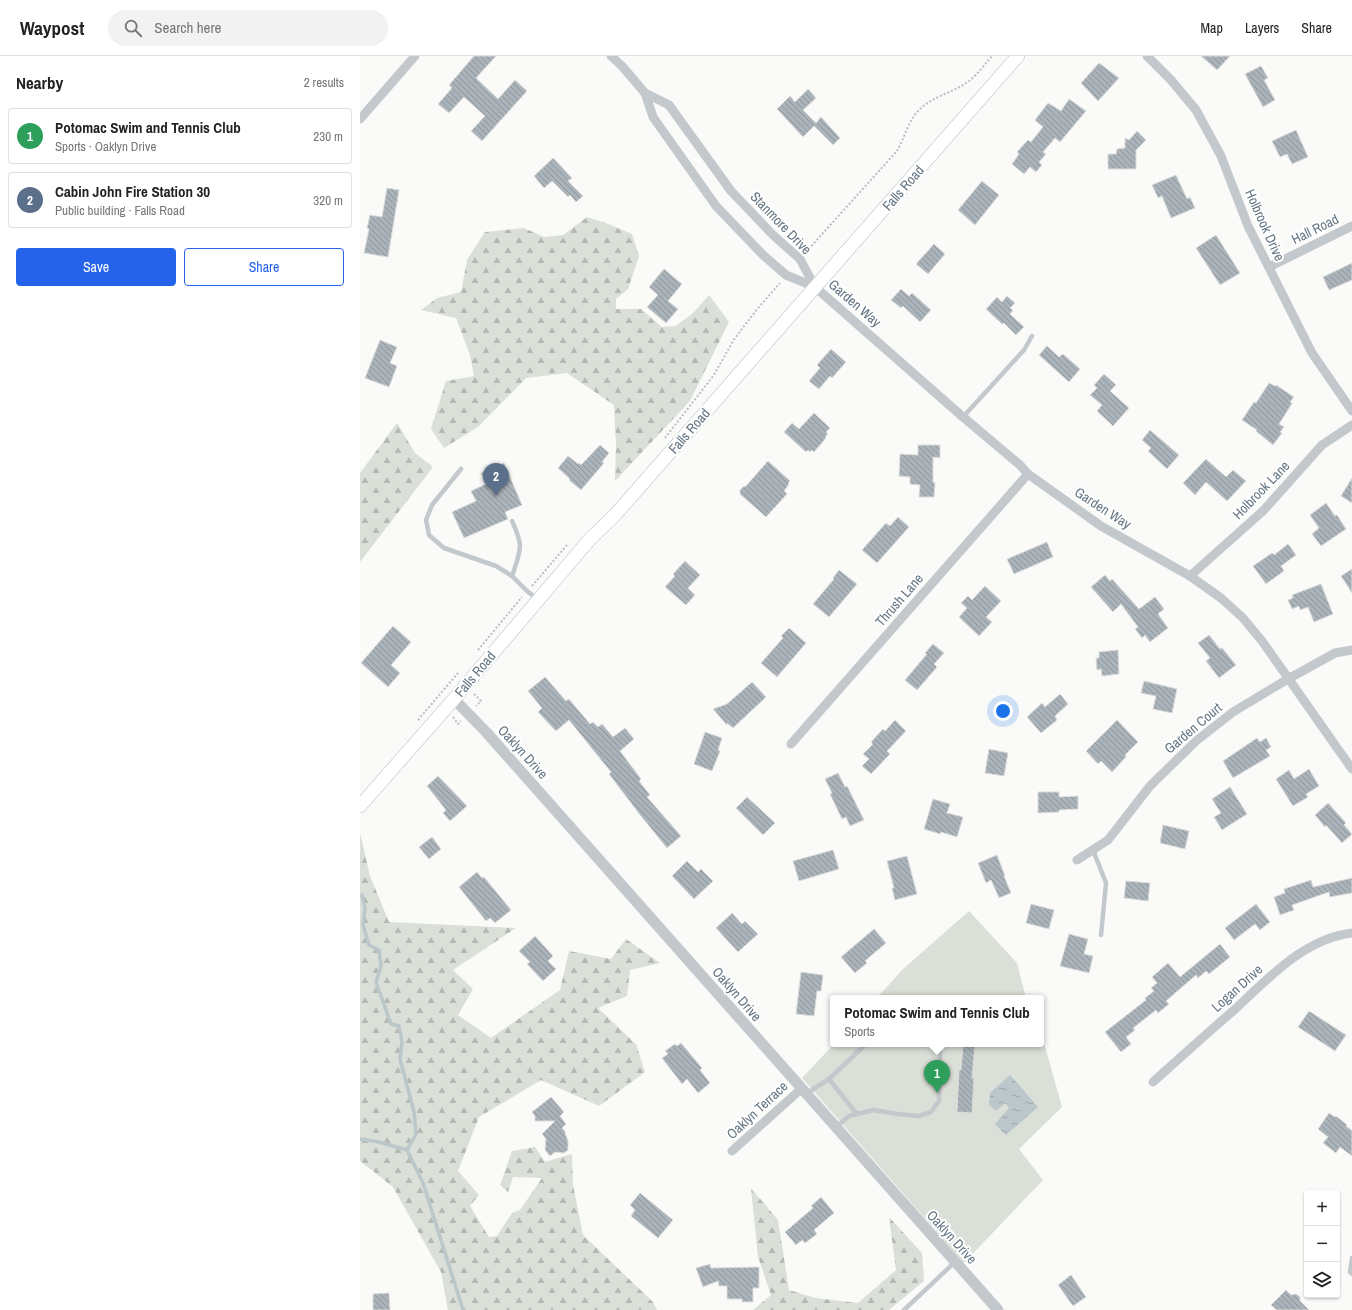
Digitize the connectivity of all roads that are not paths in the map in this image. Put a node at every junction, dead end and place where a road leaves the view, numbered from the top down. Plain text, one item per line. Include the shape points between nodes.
1 (415, 56) edge
2 (611, 56) edge
3 (1018, 56) edge
4 (1147, 56) edge
5 (645, 93) junction
6 (360, 118) edge
7 (1352, 226) edge
8 (1269, 267) junction
9 (815, 287) junction
10 (1032, 336) dead end
11 (1352, 411) edge
12 (963, 417) junction
13 (1352, 425) edge
14 (461, 469) dead end
15 (1028, 474) junction
16 (512, 521) dead end
17 (512, 576) junction
18 (1190, 576) junction
19 (538, 600) junction
20 (1352, 650) edge
21 (1288, 679) junction
22 (454, 699) junction
23 (791, 744) dead end
24 (1352, 769) edge
25 (360, 806) edge
26 (1092, 850) junction
27 (1077, 860) dead end
28 (1101, 934) dead end
29 (1352, 934) edge
30 (863, 1047) edge
31 (940, 1047) edge
32 (828, 1079) junction
33 (1153, 1082) dead end
34 (803, 1092) junction
35 (856, 1113) junction
36 (835, 1128) junction
37 (732, 1151) dead end
38 (1352, 1258) edge
39 (955, 1262) junction
40 (1352, 1274) edge
41 (904, 1310) edge
42 (998, 1310) edge

1 - 6 street
2 - 5 street, Stanmore Drive
3 - 9 main road, Falls Road
4 - 8 street, Holbrook Drive via 1196,110 1221,156 1248,226
5 - 9 street, Stanmore Drive via 669,105 731,191 800,259
5 - 9 street, Stanmore Drive via 653,117 716,206 786,275
7 - 8 street, Hall Road
8 - 11 street, Holbrook Drive via 1312,353
9 - 12 street, Garden Way
9 - 19 main road, Falls Road
10 - 12 lane via 1024,350
12 - 15 street, Garden Way
13 - 18 street, Holbrook Lane via 1322,445 1263,511
14 - 17 lane via 432,505 426,520 429,535 444,548 496,566
15 - 18 street, Garden Way via 1101,526
15 - 23 street, Thrush Lane
16 - 17 lane via 520,537 521,550
17 - 19 lane
18 - 21 street, Garden Way via 1221,598 1242,618 1262,641
19 - 22 main road, Falls Road
20 - 21 street, Garden Court via 1335,653
21 - 24 street, Garden Way
21 - 26 street, Garden Court via 1234,712 1196,741 1150,786 1108,840
22 - 25 main road, Falls Road
22 - 34 street, Oaklyn Drive via 487,733
26 - 27 street, Garden Court
26 - 28 lane via 1106,883
29 - 33 street, Logan Drive via 1322,941 1304,950 1279,969
30 - 32 lane
31 - 35 lane via 939,1101 931,1112 919,1116 873,1110
32 - 34 lane
32 - 35 lane
34 - 36 street, Oaklyn Drive
34 - 37 street, Oaklyn Terrace
35 - 36 lane
36 - 39 street, Oaklyn Drive
38 - 40 lane
39 - 41 lane
39 - 42 street, Oaklyn Drive

